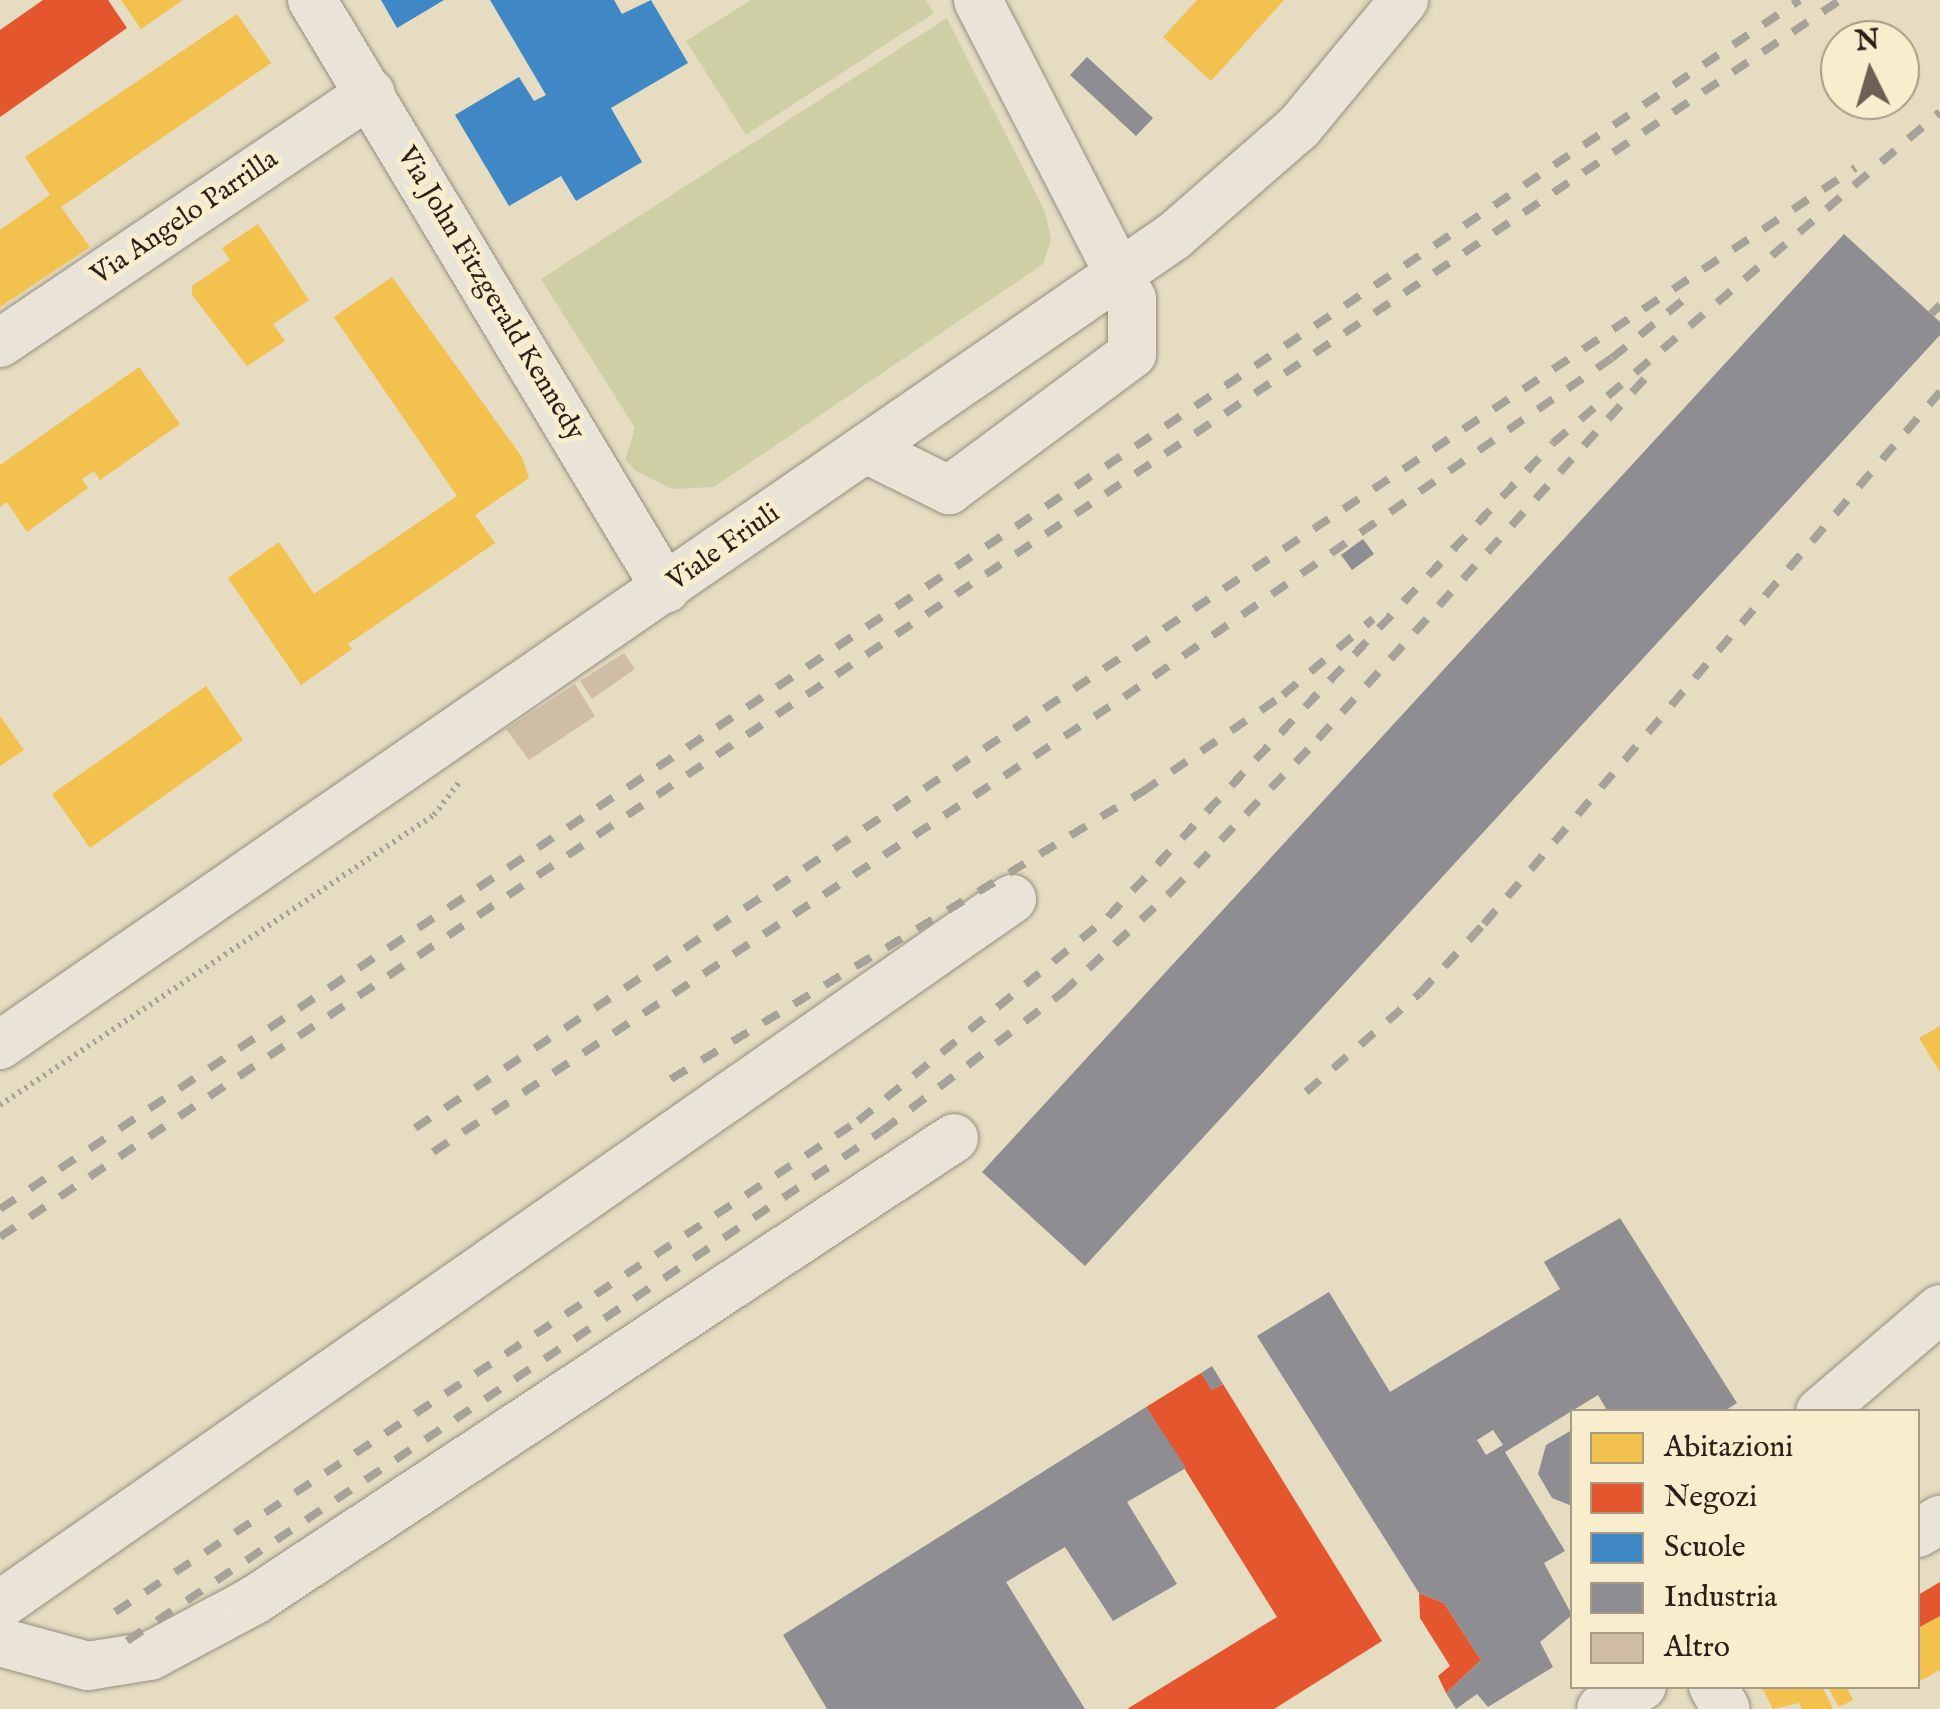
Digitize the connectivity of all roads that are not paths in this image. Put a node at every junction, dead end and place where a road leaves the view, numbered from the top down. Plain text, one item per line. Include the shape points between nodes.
1 (312, 0) edge
2 (978, 0) edge
3 (1404, 0) edge
4 (370, 93) junction
5 (1118, 275) junction
6 (1042, 327) junction
7 (0, 343) edge
8 (1088, 389) junction
9 (866, 449) junction
10 (666, 588) junction
11 (1012, 900) dead end
12 (0, 1045) edge
13 (954, 1138) dead end
14 (1940, 1309) edge
15 (1823, 1409) edge
16 (0, 1605) edge
17 (0, 1642) edge
18 (1637, 1689) edge
19 (1601, 1709) edge

1 - 4 street, Via John Fitzgerald Kennedy
2 - 5 street
3 - 5 street, Viale Friuli via 1299,127 1212,206
4 - 7 street, Via Angelo Parrilla
4 - 10 street, Via John Fitzgerald Kennedy
5 - 6 street, Viale Friuli
5 - 8 street via 1132,299 1132,354
6 - 8 street
6 - 9 street, Viale Friuli
8 - 9 street via 949,490
9 - 10 street, Viale Friuli
10 - 12 street, Viale Friuli
11 - 16 street via 797,1043 325,1383
13 - 17 street via 254,1601 150,1656 88,1666
14 - 15 street
18 - 19 street

